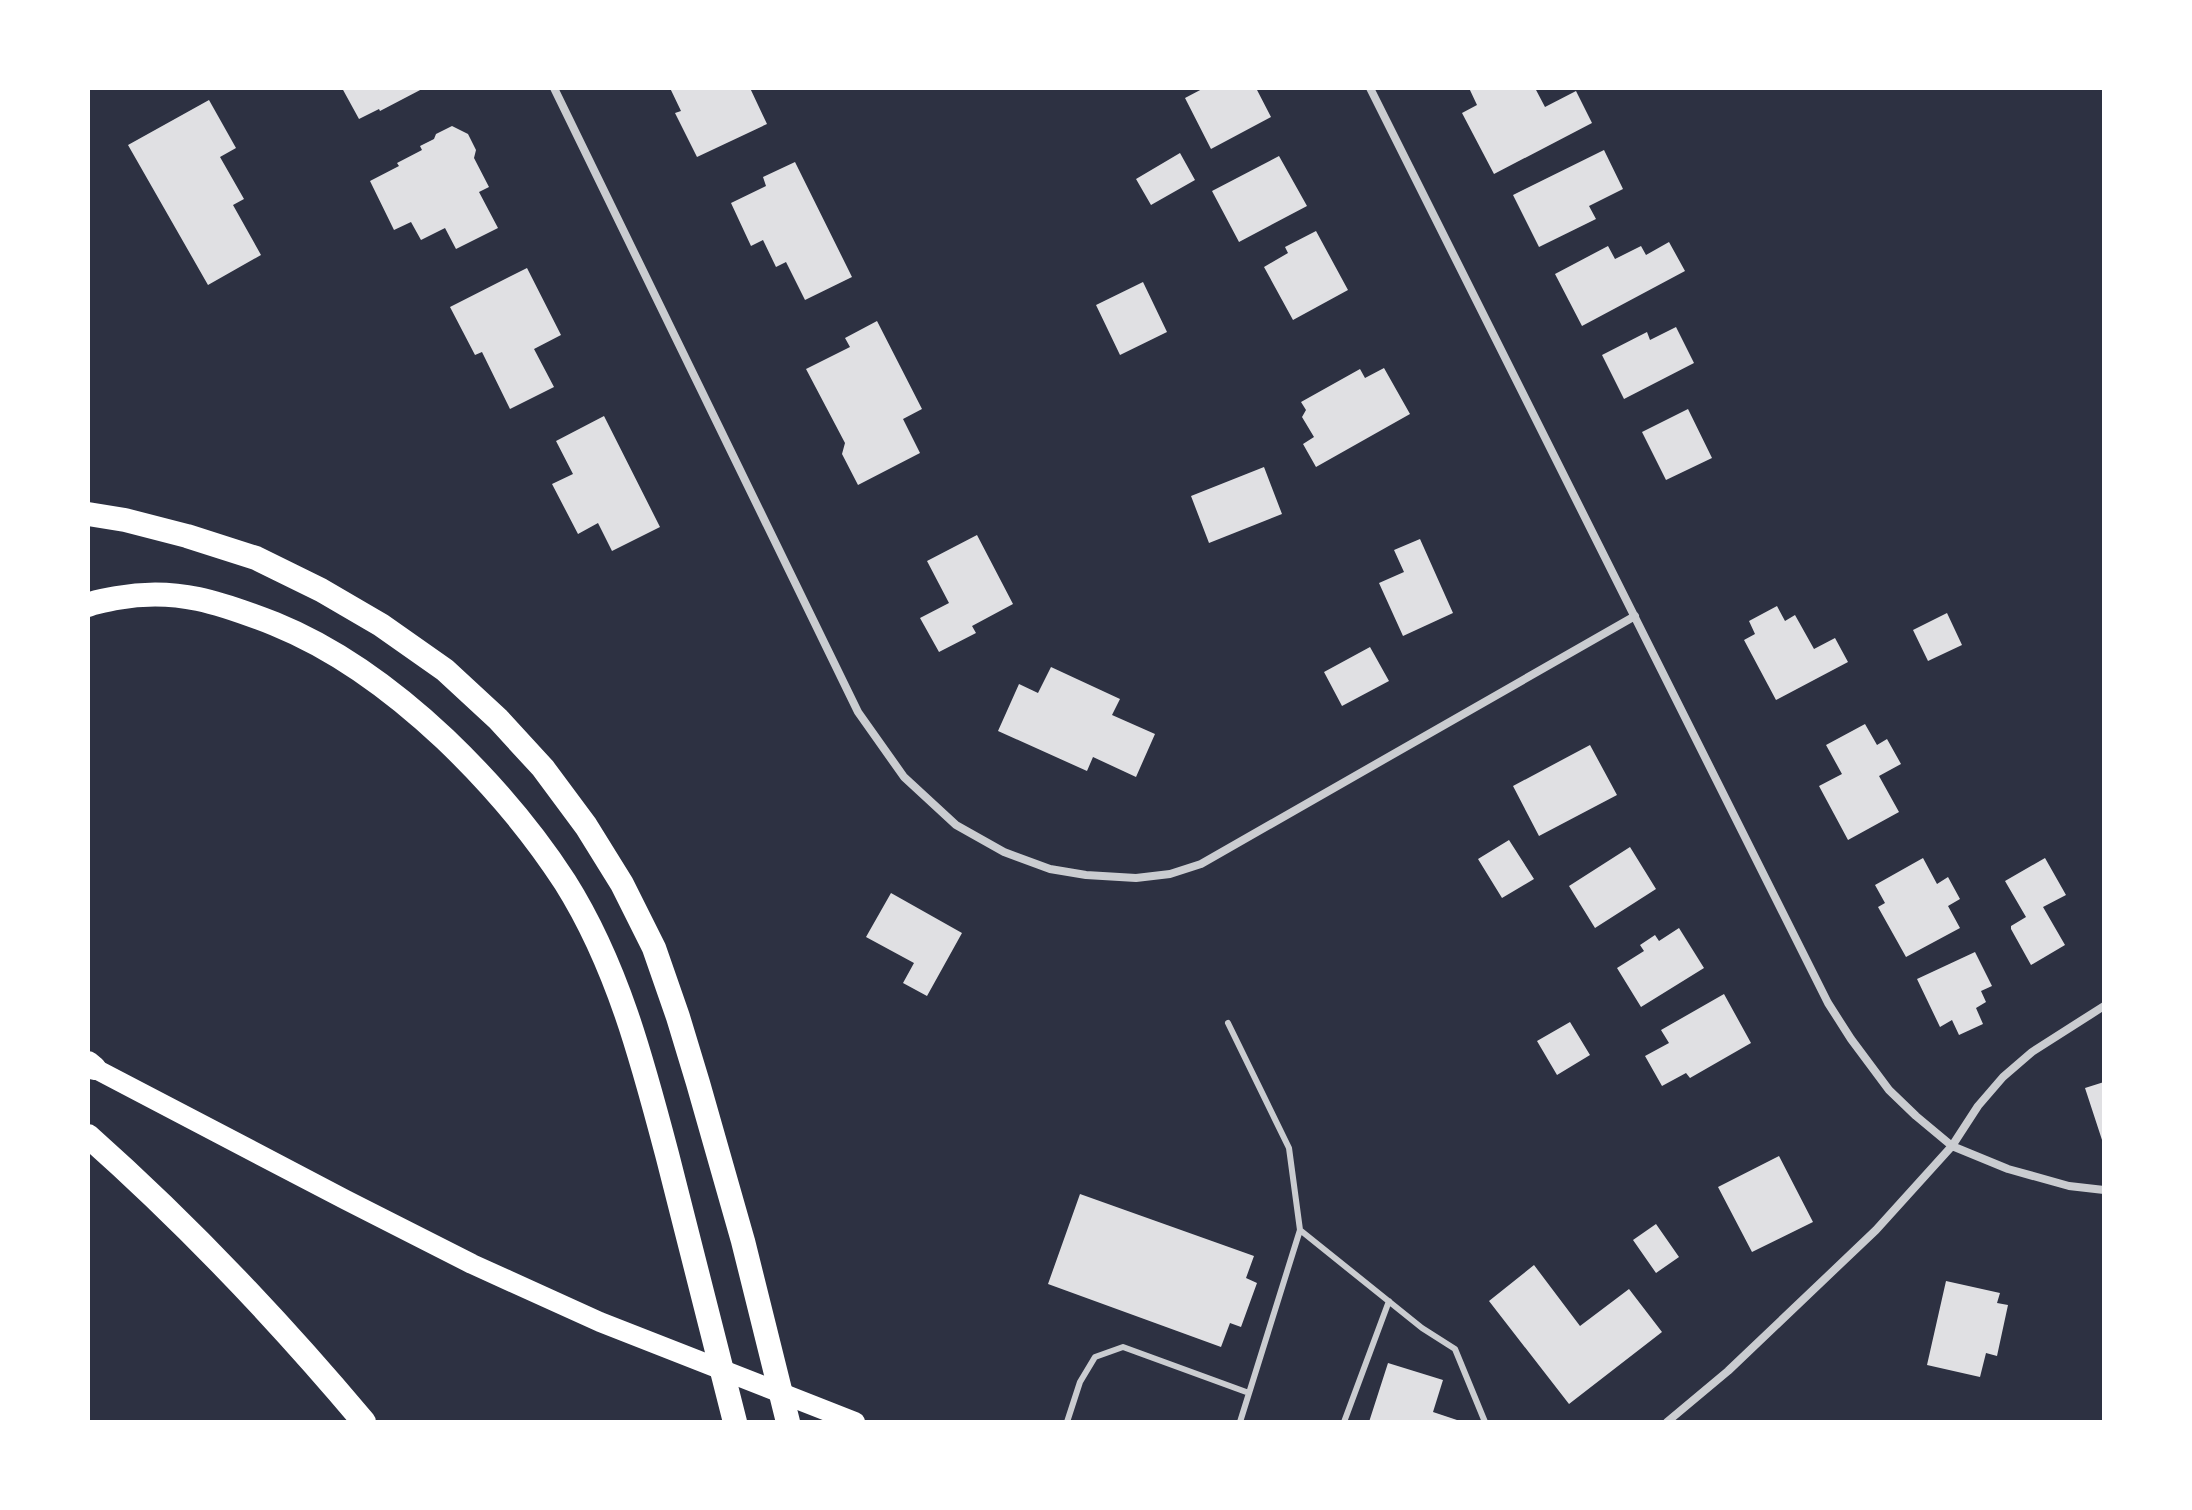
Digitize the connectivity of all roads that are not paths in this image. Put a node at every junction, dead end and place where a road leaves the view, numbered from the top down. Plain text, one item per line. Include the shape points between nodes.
1 (554, 88) edge
2 (1370, 88) edge
3 (88, 514) edge
4 (88, 605) edge
5 (1635, 616) junction
6 (2104, 1006) edge
7 (1228, 1023) dead end
8 (90, 1065) edge
9 (88, 1136) edge
10 (1952, 1146) junction
11 (2104, 1190) edge
12 (1300, 1230) junction
13 (1389, 1301) junction
14 (1249, 1393) junction
15 (364, 1422) edge
16 (735, 1422) edge
17 (788, 1422) edge
18 (855, 1422) edge
19 (1067, 1422) edge
20 (1240, 1422) edge
21 (1344, 1422) edge
22 (1485, 1422) edge
23 (1667, 1422) edge

1 - 5 street via 858,712 904,777 956,825 1004,852 1086,875 1136,878 1201,864
2 - 5 street
3 - 17 highway via 256,558 321,590 445,670 543,768 622,884 654,948 743,1241
4 - 16 highway via 137,595 184,595 291,631 381,684 504,798 566,884 624,1006
5 - 10 street via 1828,1003 1889,1090
6 - 10 street via 2003,1077
7 - 12 lane via 1289,1148
8 - 18 main road via 472,1264 600,1322
9 - 15 highway via 190,1232
10 - 11 street via 2008,1169
10 - 23 street via 1876,1230
12 - 13 lane
12 - 14 lane
13 - 21 lane
13 - 22 lane via 1455,1349
14 - 19 lane via 1123,1347 1095,1357
14 - 20 lane

